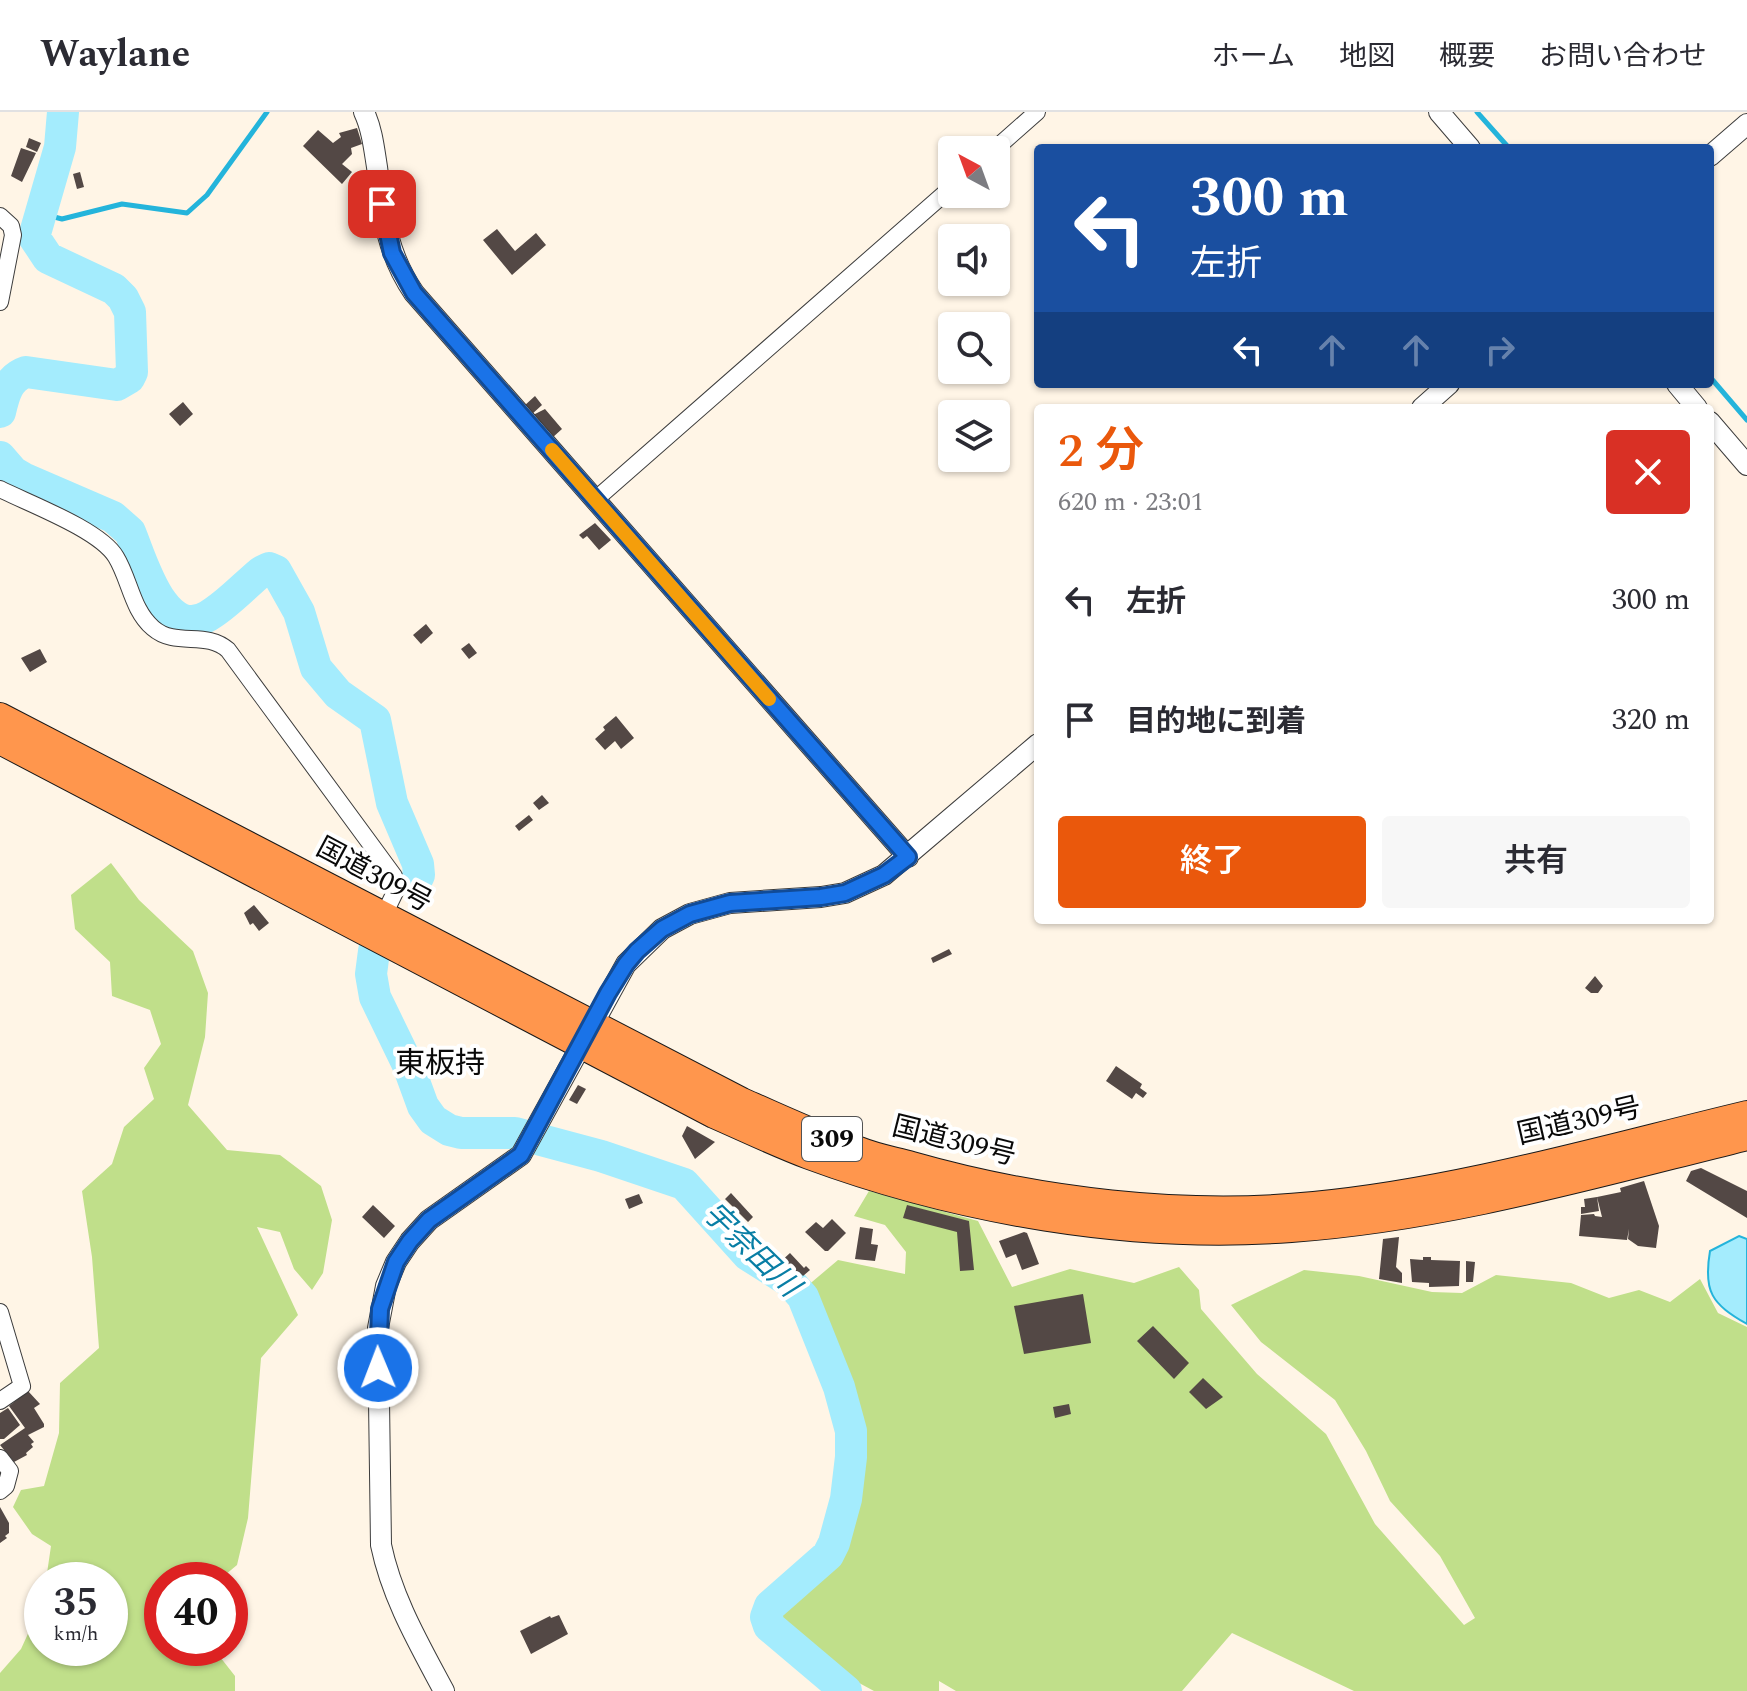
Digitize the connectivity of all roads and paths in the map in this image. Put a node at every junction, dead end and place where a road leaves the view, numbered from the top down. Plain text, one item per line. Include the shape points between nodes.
1 (364, 112) edge
2 (1037, 112) edge
3 (1439, 112) edge
4 (1747, 124) edge
5 (1010, 136) edge
6 (1467, 144) edge
7 (1714, 153) edge
8 (938, 199) edge
9 (0, 216) edge
10 (0, 302) edge
11 (1444, 388) edge
12 (1680, 388) edge
13 (1426, 404) edge
14 (1694, 404) edge
15 (1714, 427) edge
16 (1747, 465) edge
17 (0, 489) edge
18 (595, 500) junction
19 (0, 716) edge
20 (0, 741) edge
21 (1034, 747) edge
22 (908, 857) junction
23 (378, 927) junction
24 (586, 1035) junction
25 (1747, 1114) edge
26 (1747, 1137) edge
27 (0, 1312) edge
28 (0, 1401) edge
29 (0, 1458) edge
30 (0, 1491) edge
31 (444, 1691) edge

1 - 18 street via 386,234 409,285
2 - 5 street
3 - 6 street
4 - 7 street
8 - 18 street
9 - 10 street via 13,235
11 - 13 street
12 - 14 street
15 - 16 street
17 - 23 street via 106,545 142,616 156,630 173,638 215,640 228,650 394,876 396,890
18 - 22 street
19 - 23 highway, 国道309号 / 309
20 - 23 highway, 国道309号 / 309
21 - 22 street
22 - 24 street via 845,893 730,903 675,921 626,964
23 - 24 highway, 国道309号 / 309
24 - 25 highway, 国道309号 / 309 via 861,1151 1008,1188 1124,1203 1266,1208 1388,1195
24 - 26 highway, 国道309号 / 309 via 714,1115 808,1156 1000,1210 1143,1228 1223,1231 1355,1223 1478,1202
24 - 31 street via 521,1155 429,1220 396,1262 380,1309 381,1545 395,1596
27 - 28 street via 22,1386
29 - 30 street via 10,1471

